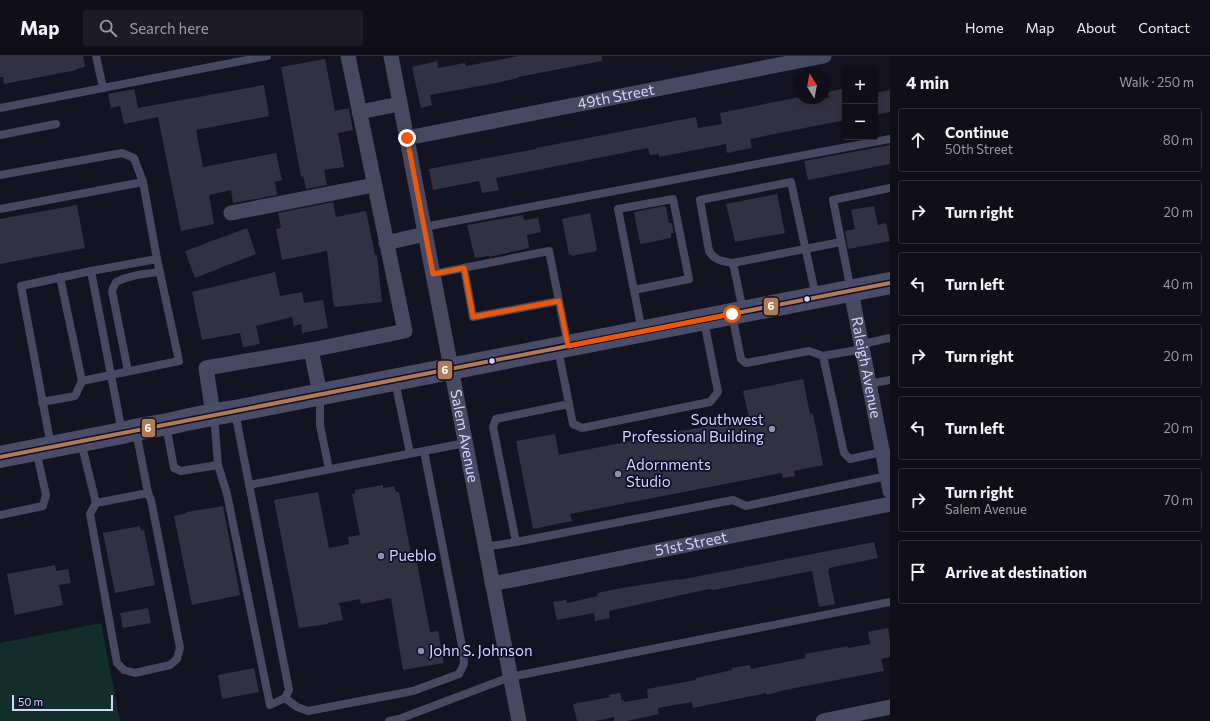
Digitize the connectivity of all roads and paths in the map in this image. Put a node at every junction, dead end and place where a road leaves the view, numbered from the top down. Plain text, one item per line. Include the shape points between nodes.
1 (96, 56) edge
2 (267, 56) edge
3 (348, 56) edge
4 (391, 56) edge
5 (824, 56) edge
6 (257, 57) edge
7 (103, 88) junction
8 (400, 104) junction
9 (0, 108) edge
10 (359, 112) junction
11 (56, 124) dead end
12 (0, 135) edge
13 (407, 138) junction
14 (890, 140) edge
15 (0, 175) edge
16 (143, 182) junction
17 (374, 185) junction
18 (890, 188) edge
19 (0, 209) edge
20 (231, 213) dead end
21 (425, 231) junction
22 (841, 242) junction
23 (386, 243) junction
24 (806, 250) junction
25 (157, 259) junction
26 (733, 263) junction
27 (464, 268) junction
28 (90, 272) junction
29 (160, 272) junction
30 (433, 274) junction
31 (60, 277) junction
32 (890, 283) edge
33 (634, 290) junction
34 (851, 291) junction
35 (816, 298) junction
36 (559, 301) junction
37 (738, 313) junction
38 (704, 320) junction
39 (642, 332) junction
40 (890, 338) edge
41 (862, 346) junction
42 (563, 347) junction
43 (311, 350) junction
44 (823, 356) junction
45 (451, 369) junction
46 (128, 371) junction
47 (111, 375) junction
48 (395, 380) junction
49 (890, 380) edge
50 (82, 381) junction
51 (870, 384) junction
52 (320, 394) junction
53 (42, 402) junction
54 (569, 404) junction
55 (235, 411) junction
56 (214, 414) junction
57 (166, 424) junction
58 (129, 431) junction
59 (81, 441) junction
60 (465, 443) junction
61 (44, 448) junction
62 (424, 451) junction
63 (882, 452) junction
64 (410, 453) junction
65 (0, 457) edge
66 (218, 465) junction
67 (329, 469) junction
68 (887, 476) junction
69 (249, 485) junction
70 (890, 491) edge
71 (148, 493) junction
72 (96, 503) junction
73 (890, 504) edge
74 (0, 515) edge
75 (516, 542) junction
76 (485, 547) junction
77 (492, 584) junction
78 (890, 602) edge
79 (510, 677) junction
80 (285, 698) junction
81 (890, 707) edge
82 (389, 721) edge
83 (519, 721) edge
84 (823, 721) edge

1 - 7 lane
2 - 6 lane
3 - 10 street
4 - 8 street, Salem Avenue
5 - 13 street, 49th Street
6 - 7 lane
7 - 9 lane
8 - 10 street
8 - 13 street, Salem Avenue
10 - 17 street
11 - 12 lane
13 - 21 street, Salem Avenue
14 - 21 lane
15 - 16 lane via 122,153 134,158
16 - 19 lane
16 - 25 lane
17 - 20 street
17 - 23 street
18 - 22 lane via 833,200
21 - 23 street
21 - 30 street, Salem Avenue
22 - 24 lane
22 - 34 lane
23 - 43 street via 405,331
24 - 26 lane
24 - 26 lane via 791,182 700,200 709,251 713,258
24 - 35 lane
25 - 28 lane
25 - 29 lane
26 - 37 lane
27 - 30 lane
27 - 36 lane via 473,317
27 - 36 lane via 549,251
28 - 31 lane
28 - 47 lane
29 - 46 lane via 125,277 116,282 112,291
29 - 46 lane via 179,361
30 - 45 street, Salem Avenue
31 - 50 lane
31 - 53 lane via 21,286
32 - 34 main road
33 - 33 lane via 689,279 673,199 618,209
33 - 39 lane
34 - 35 main road
34 - 41 street, Raleigh Avenue
35 - 37 main road
36 - 42 lane
37 - 38 main road
37 - 44 lane via 741,359 746,363 809,351
38 - 39 main road
38 - 54 lane via 718,392 710,402 582,428 573,424
39 - 42 main road
40 - 41 lane
41 - 44 lane
41 - 51 street, Raleigh Avenue
42 - 45 main road
42 - 54 lane
43 - 52 street
43 - 56 street via 206,368
44 - 63 lane via 844,453 850,459
45 - 48 main road
45 - 60 street, Salem Avenue
46 - 47 lane
47 - 50 lane
47 - 58 lane
48 - 52 main road
48 - 64 lane
49 - 51 lane
50 - 53 lane via 75,396
51 - 63 street, Raleigh Avenue
52 - 55 main road
52 - 67 lane via 320,425
53 - 61 lane
54 - 75 lane via 496,419 493,427
55 - 56 main road
55 - 69 lane
56 - 57 main road
56 - 66 lane
57 - 58 main road
57 - 66 lane via 174,468 181,472
58 - 59 main road
58 - 71 lane
59 - 61 main road
59 - 72 lane
60 - 62 lane
60 - 76 street, Salem Avenue
61 - 65 main road
61 - 74 lane via 46,495 43,506
62 - 64 lane
62 - 80 lane via 463,651 464,664 459,674 413,691 308,710 297,707
63 - 68 street, Raleigh Avenue
64 - 67 lane
66 - 80 lane via 227,494 270,705
67 - 69 lane
68 - 70 street, Raleigh Avenue
68 - 75 lane via 746,506 733,500
69 - 80 lane via 288,690
71 - 72 lane
71 - 72 lane via 180,648 176,659 170,665 135,673 124,670 118,663 90,514
73 - 77 street, 51st Street
75 - 76 lane
76 - 77 street, Salem Avenue
77 - 79 street, Salem Avenue
78 - 79 lane
79 - 82 lane
79 - 83 street, Salem Avenue
81 - 84 street

